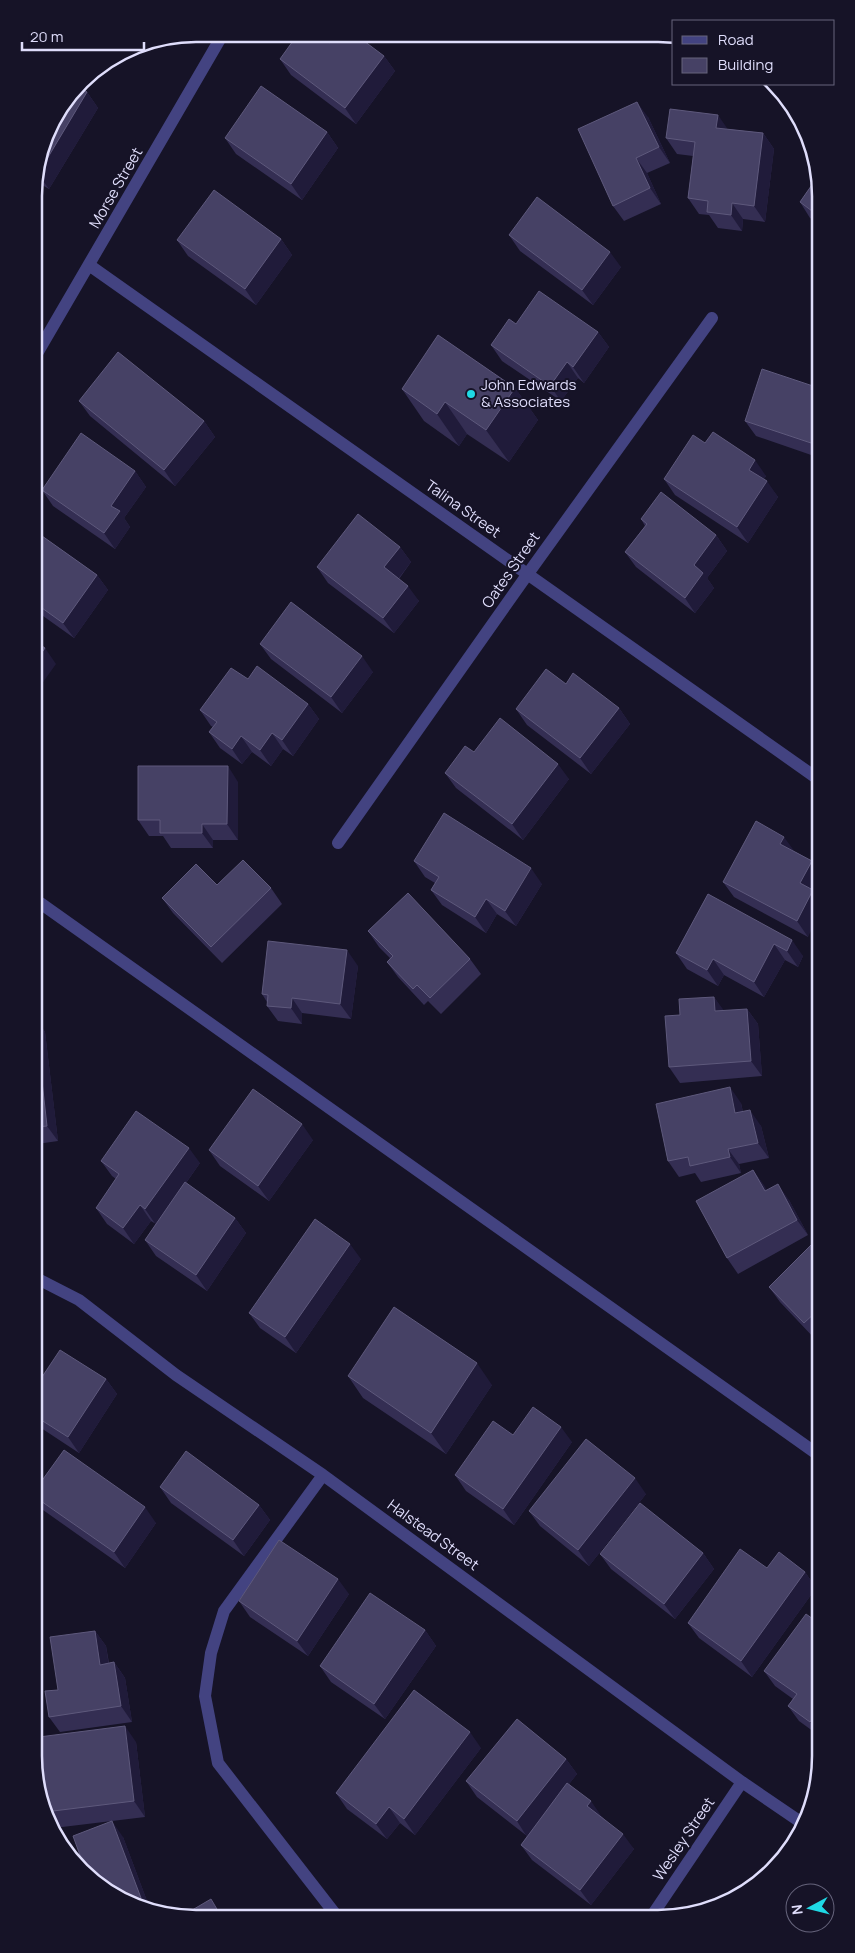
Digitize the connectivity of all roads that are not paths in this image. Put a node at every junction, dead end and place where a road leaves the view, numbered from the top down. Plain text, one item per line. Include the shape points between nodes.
1 (218, 43) edge
2 (90, 265) junction
3 (712, 318) dead end
4 (43, 344) edge
5 (527, 574) junction
6 (812, 775) edge
7 (338, 843) dead end
8 (43, 905) edge
9 (42, 1281) edge
10 (812, 1450) edge
11 (323, 1475) junction
12 (742, 1782) junction
13 (799, 1821) edge
14 (332, 1910) edge
15 (656, 1910) edge

1 - 2 street, Morse Street
2 - 4 street, Morse Street
2 - 5 street, Talina Street
3 - 5 street, Oates Street
5 - 6 street, Talina Street
5 - 7 street, Oates Street
8 - 10 street
9 - 11 street, Halstead Street via 79,1300 176,1375
11 - 12 street, Halstead Street
11 - 14 street via 224,1611 210,1653 205,1696 218,1763
12 - 13 street, Halstead Street
12 - 15 street, Wesley Street

